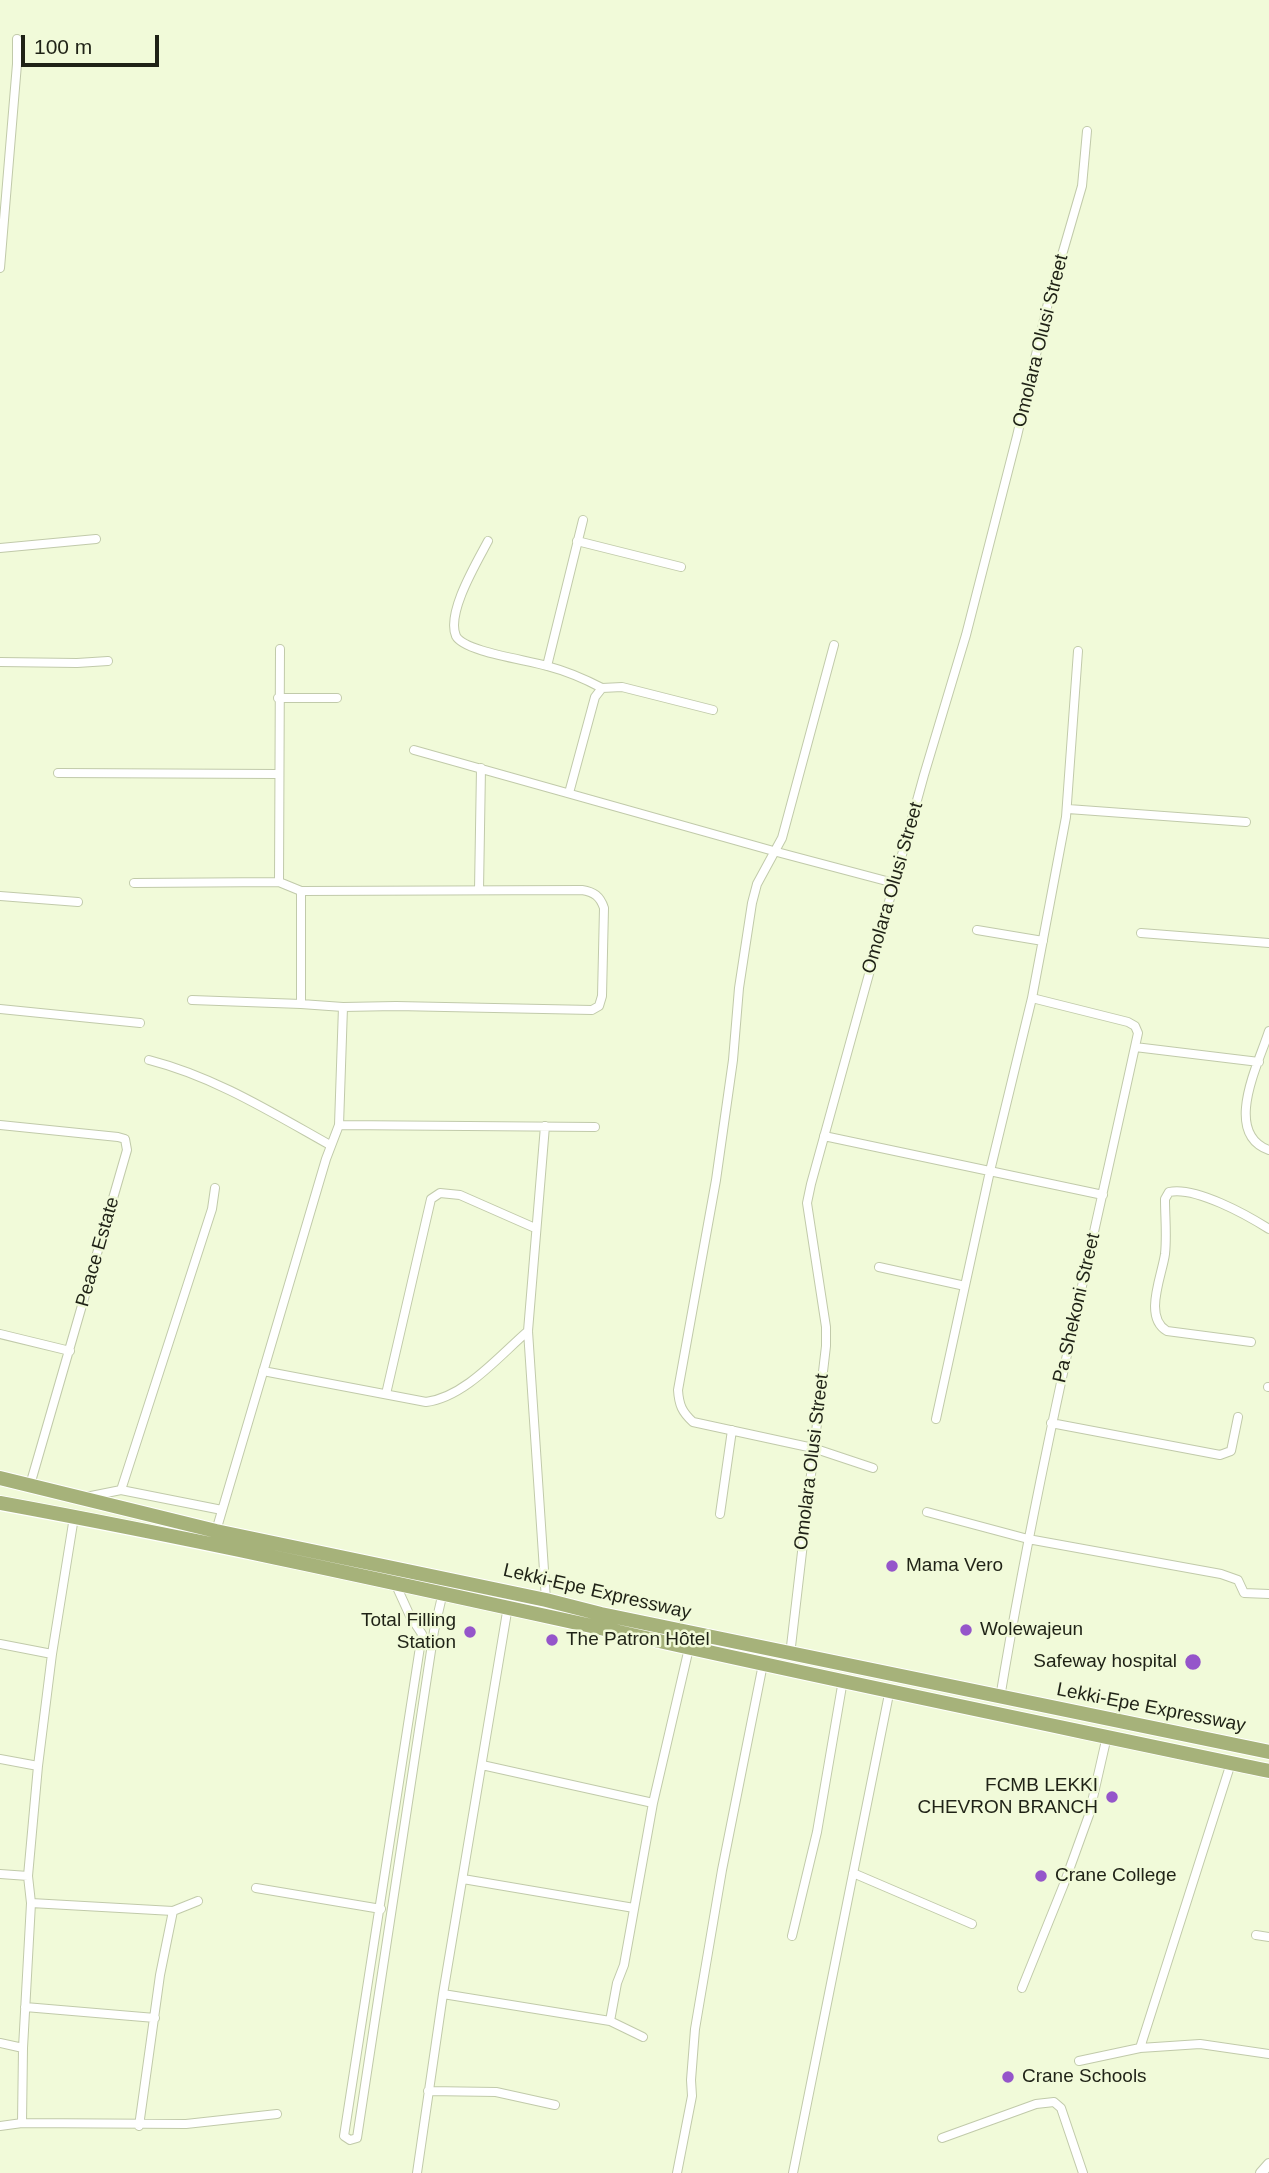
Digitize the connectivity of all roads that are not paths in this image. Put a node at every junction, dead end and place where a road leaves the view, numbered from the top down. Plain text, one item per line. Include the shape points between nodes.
1 (17, 39) dead end
2 (1087, 131) dead end
3 (0, 268) edge
4 (583, 520) dead end
5 (96, 539) dead end
6 (488, 541) dead end
7 (577, 541) junction
8 (0, 548) edge
9 (681, 567) dead end
10 (834, 645) dead end
11 (279, 649) dead end
12 (1078, 651) dead end
13 (108, 661) dead end
14 (0, 662) edge
15 (547, 666) junction
16 (602, 688) junction
17 (278, 698) junction
18 (337, 698) dead end
19 (713, 710) dead end
20 (414, 750) dead end
21 (481, 768) junction
22 (58, 773) dead end
23 (278, 774) junction
24 (569, 793) junction
25 (1068, 809) junction
26 (1247, 822) dead end
27 (776, 852) junction
28 (279, 882) junction
29 (134, 883) dead end
30 (894, 883) junction
31 (479, 890) junction
32 (301, 891) junction
33 (0, 897) edge
34 (78, 902) dead end
35 (977, 930) dead end
36 (1141, 933) dead end
37 (1043, 941) junction
38 (1269, 943) edge
39 (1032, 998) junction
40 (192, 1000) dead end
41 (301, 1004) junction
42 (343, 1007) junction
43 (0, 1009) edge
44 (140, 1023) dead end
45 (1269, 1031) edge
46 (1135, 1047) junction
47 (149, 1060) dead end
48 (1259, 1062) junction
49 (0, 1125) edge
50 (339, 1125) junction
51 (545, 1126) junction
52 (595, 1127) dead end
53 (824, 1136) junction
54 (330, 1145) junction
55 (1269, 1150) edge
56 (990, 1171) junction
57 (215, 1188) dead end
58 (1103, 1195) junction
59 (535, 1228) junction
60 (1269, 1229) edge
61 (879, 1267) dead end
62 (965, 1286) junction
63 (528, 1331) junction
64 (0, 1334) edge
65 (1251, 1342) dead end
66 (70, 1351) junction
67 (263, 1371) junction
68 (386, 1394) junction
69 (1238, 1418) dead end
70 (936, 1419) dead end
71 (1051, 1423) junction
72 (732, 1430) junction
73 (813, 1448) junction
74 (873, 1468) dead end
75 (0, 1478) edge
76 (30, 1485) junction
77 (121, 1490) junction
78 (80, 1499) junction
79 (0, 1503) edge
80 (222, 1510) junction
81 (927, 1512) dead end
82 (720, 1514) dead end
83 (74, 1517) junction
84 (216, 1531) junction
85 (1028, 1539) junction
86 (394, 1581) junction
87 (443, 1592) junction
88 (1269, 1594) edge
89 (546, 1600) junction
90 (508, 1606) junction
91 (0, 1644) edge
92 (689, 1648) junction
93 (52, 1654) junction
94 (790, 1655) junction
95 (763, 1664) junction
96 (843, 1679) junction
97 (890, 1689) junction
98 (1000, 1698) junction
99 (412, 1700) junction
100 (423, 1702) junction
101 (1107, 1736) junction
102 (1269, 1752) edge
103 (0, 1759) edge
104 (1231, 1763) junction
105 (482, 1765) junction
106 (38, 1766) junction
107 (1269, 1771) edge
108 (653, 1803) junction
109 (853, 1873) junction
110 (0, 1874) edge
111 (28, 1875) junction
112 (463, 1880) junction
113 (256, 1888) dead end
114 (198, 1901) dead end
115 (31, 1903) junction
116 (634, 1908) junction
117 (379, 1909) junction
118 (173, 1911) junction
119 (391, 1911) junction
120 (972, 1924) dead end
121 (1256, 1935) dead end
122 (792, 1936) dead end
123 (1269, 1937) edge
124 (1022, 1988) dead end
125 (443, 1994) junction
126 (25, 2007) junction
127 (155, 2018) junction
128 (610, 2021) junction
129 (643, 2037) dead end
130 (0, 2043) edge
131 (23, 2048) junction
132 (1140, 2048) junction
133 (1269, 2054) edge
134 (1079, 2062) dead end
135 (428, 2091) junction
136 (555, 2105) dead end
137 (277, 2114) dead end
138 (22, 2123) junction
139 (0, 2126) edge
140 (139, 2126) junction
141 (943, 2138) dead end
142 (1269, 2164) edge
143 (417, 2173) edge
144 (677, 2173) edge
145 (793, 2173) edge
146 (1083, 2173) edge
147 (1261, 2173) edge

1 - 3 street
2 - 30 street, Omolara Olusi Street via 1080,193 965,635
4 - 7 street
5 - 8 street
6 - 15 street via 456,609 455,634 474,648
7 - 9 street
7 - 15 street
10 - 27 street
11 - 17 street
12 - 25 street
13 - 14 street
15 - 16 street
16 - 19 street via 622,687
16 - 24 street via 595,697
17 - 18 street
17 - 23 street
20 - 21 street
21 - 24 street
21 - 31 street
22 - 23 street
23 - 28 street
24 - 27 street
25 - 26 street
25 - 37 street
27 - 30 street
27 - 72 street via 757,884 752,903 716,1180 678,1390 683,1413 693,1422
28 - 29 street
28 - 32 street
30 - 53 street, Omolara Olusi Street
31 - 32 street
31 - 42 street via 582,890 601,899 603,996 599,1006 592,1010
32 - 41 street
33 - 34 street
35 - 37 street
36 - 38 street
37 - 39 street
39 - 46 street via 1128,1022 1138,1033
39 - 56 street
40 - 41 street
41 - 42 street
42 - 50 street
43 - 44 street
45 - 48 street
46 - 48 street
46 - 58 street, Pa Shekoni Street
47 - 54 street via 218,1083
48 - 55 street via 1244,1115 1254,1140
49 - 66 street, Peace Estate via 125,1139 127,1144
50 - 51 street
50 - 54 street
51 - 52 street
51 - 59 street
53 - 56 street
53 - 73 street, Omolara Olusi Street via 807,1203 826,1327
54 - 67 street
56 - 58 street
56 - 62 street
57 - 77 street
58 - 71 street, Pa Shekoni Street
59 - 63 street
59 - 68 street via 460,1195 440,1193 431,1199
60 - 65 street via 1240,1211 1188,1192 1169,1192 1166,1199 1165,1251 1155,1305 1162,1328
61 - 62 street
62 - 70 street
63 - 68 street via 462,1388 441,1400 426,1402
63 - 89 street
64 - 66 street
66 - 76 street, Peace Estate
67 - 68 street
67 - 80 street
69 - 71 street via 1231,1451 1220,1455
71 - 85 street, Pa Shekoni Street
72 - 73 street
72 - 82 street
73 - 74 street
73 - 94 street, Omolara Olusi Street
75 - 76 highway, Lekki-Epe Expressway
76 - 78 highway, Lekki-Epe Expressway
77 - 78 street
77 - 80 street
78 - 84 highway, Lekki-Epe Expressway
79 - 83 highway, Lekki-Epe Expressway
80 - 84 street
81 - 85 street
83 - 86 highway, Lekki-Epe Expressway
83 - 93 street
84 - 89 highway, Lekki-Epe Expressway
85 - 88 street via 1221,1574 1238,1580 1244,1592
85 - 98 street, Pa Shekoni Street
86 - 87 highway, Lekki-Epe Expressway
86 - 99 street via 422,1634
87 - 90 highway, Lekki-Epe Expressway
87 - 100 street
89 - 94 highway, Lekki-Epe Expressway
90 - 92 highway, Lekki-Epe Expressway
90 - 105 street
91 - 93 street
92 - 95 highway, Lekki-Epe Expressway
92 - 108 street
93 - 106 street
94 - 98 highway, Lekki-Epe Expressway
95 - 96 highway, Lekki-Epe Expressway
95 - 144 street via 695,2029 692,2096
96 - 97 highway, Lekki-Epe Expressway
96 - 122 street via 817,1832
97 - 101 highway, Lekki-Epe Expressway
97 - 109 street
98 - 102 highway, Lekki-Epe Expressway
99 - 100 street
99 - 117 street
100 - 119 street
101 - 104 highway, Lekki-Epe Expressway
101 - 124 street via 1089,1815
103 - 106 street
104 - 107 highway, Lekki-Epe Expressway
104 - 132 street
105 - 108 street
105 - 112 street
106 - 111 street
108 - 116 street
109 - 120 street
109 - 145 street
110 - 111 street
111 - 115 street
112 - 116 street
112 - 125 street
113 - 117 street
114 - 118 street
115 - 118 street
115 - 126 street
116 - 128 street
117 - 119 street
117 - 119 street via 344,2136 350,2140 357,2138
118 - 127 street
121 - 123 street
125 - 128 street
125 - 135 street
126 - 127 street
126 - 131 street
127 - 140 street
128 - 129 street
130 - 131 street
131 - 138 street
132 - 133 street via 1200,2044
132 - 134 street
135 - 136 street via 496,2092
135 - 143 street
137 - 140 street
138 - 139 street
138 - 140 street
141 - 146 street via 1036,2104 1054,2102 1061,2108
142 - 147 street

